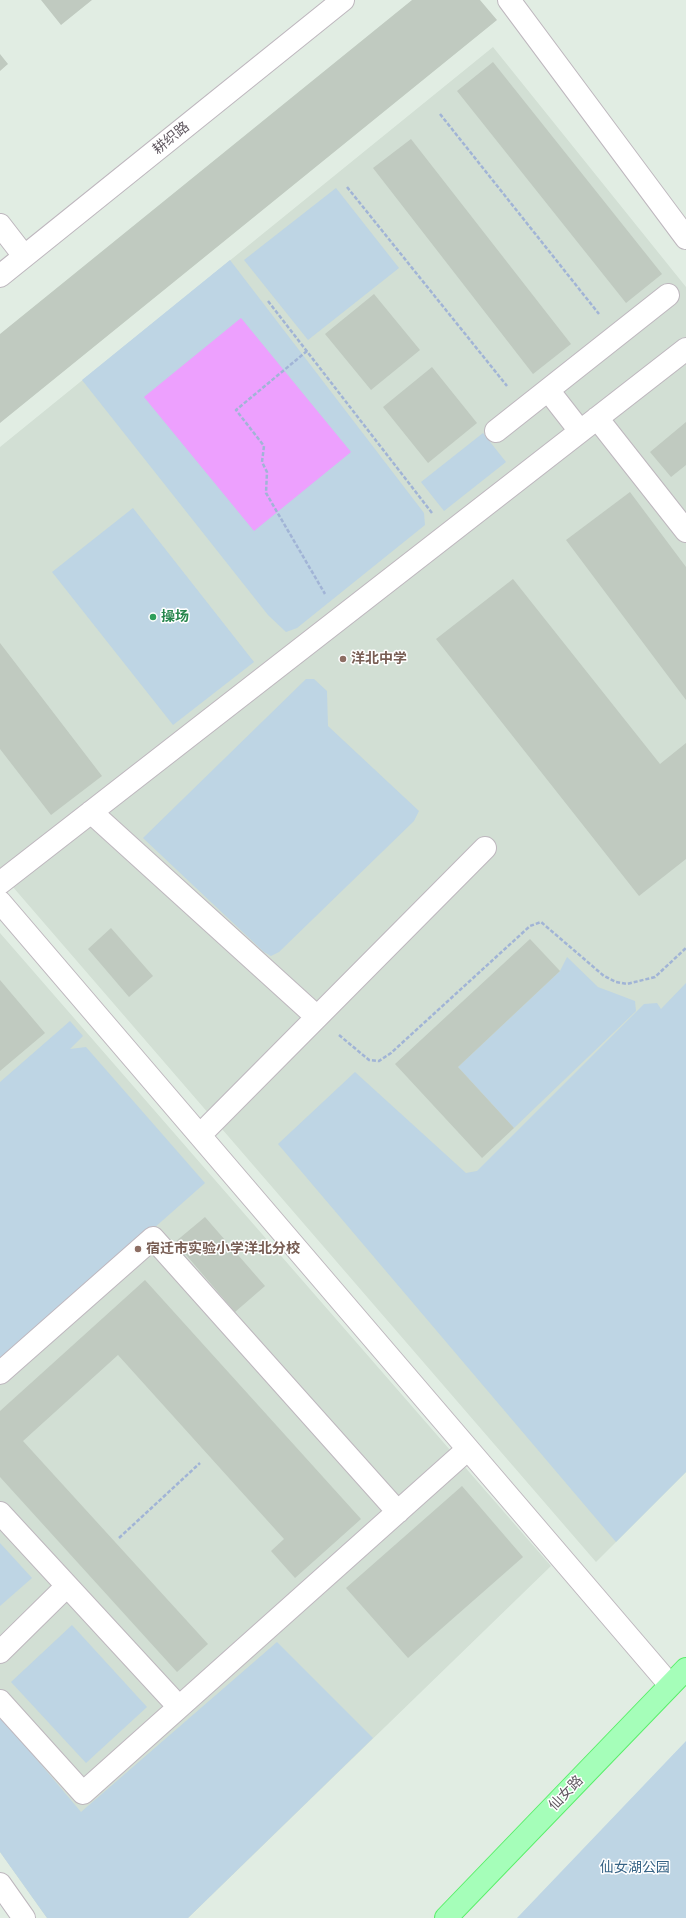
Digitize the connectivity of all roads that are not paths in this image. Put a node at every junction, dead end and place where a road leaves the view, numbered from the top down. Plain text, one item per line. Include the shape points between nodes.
1 (343, 0) edge
2 (514, 2) edge
3 (0, 225) edge
4 (686, 238) edge
5 (24, 256) junction
6 (0, 276) edge
7 (668, 296) dead end
8 (686, 349) edge
9 (548, 390) junction
10 (589, 425) junction
11 (496, 431) dead end
12 (686, 531) edge
13 (91, 812) junction
14 (485, 848) dead end
15 (0, 883) edge
16 (0, 902) edge
17 (317, 1017) junction
18 (200, 1135) junction
19 (0, 1373) edge
20 (468, 1449) junction
21 (398, 1512) junction
22 (0, 1513) edge
23 (67, 1586) junction
24 (0, 1652) edge
25 (686, 1669) edge
26 (670, 1685) junction
27 (0, 1701) edge
28 (179, 1707) junction
29 (0, 1884) edge
30 (24, 1918) edge
31 (446, 1918) edge

1 - 5 street, 耕织路
2 - 4 street
3 - 5 street
5 - 6 street, 耕织路
7 - 9 street
8 - 10 street
9 - 10 street
9 - 11 street
10 - 12 street
10 - 13 street
13 - 15 street
13 - 17 street
14 - 17 street
16 - 18 street
17 - 18 street
18 - 20 street
19 - 21 street via 153,1238
20 - 21 street
20 - 26 street
21 - 28 street
22 - 23 street
23 - 24 street
23 - 28 street
25 - 26 main road, 仙女路
26 - 31 main road, 仙女路
27 - 28 street via 83,1793
29 - 30 street

